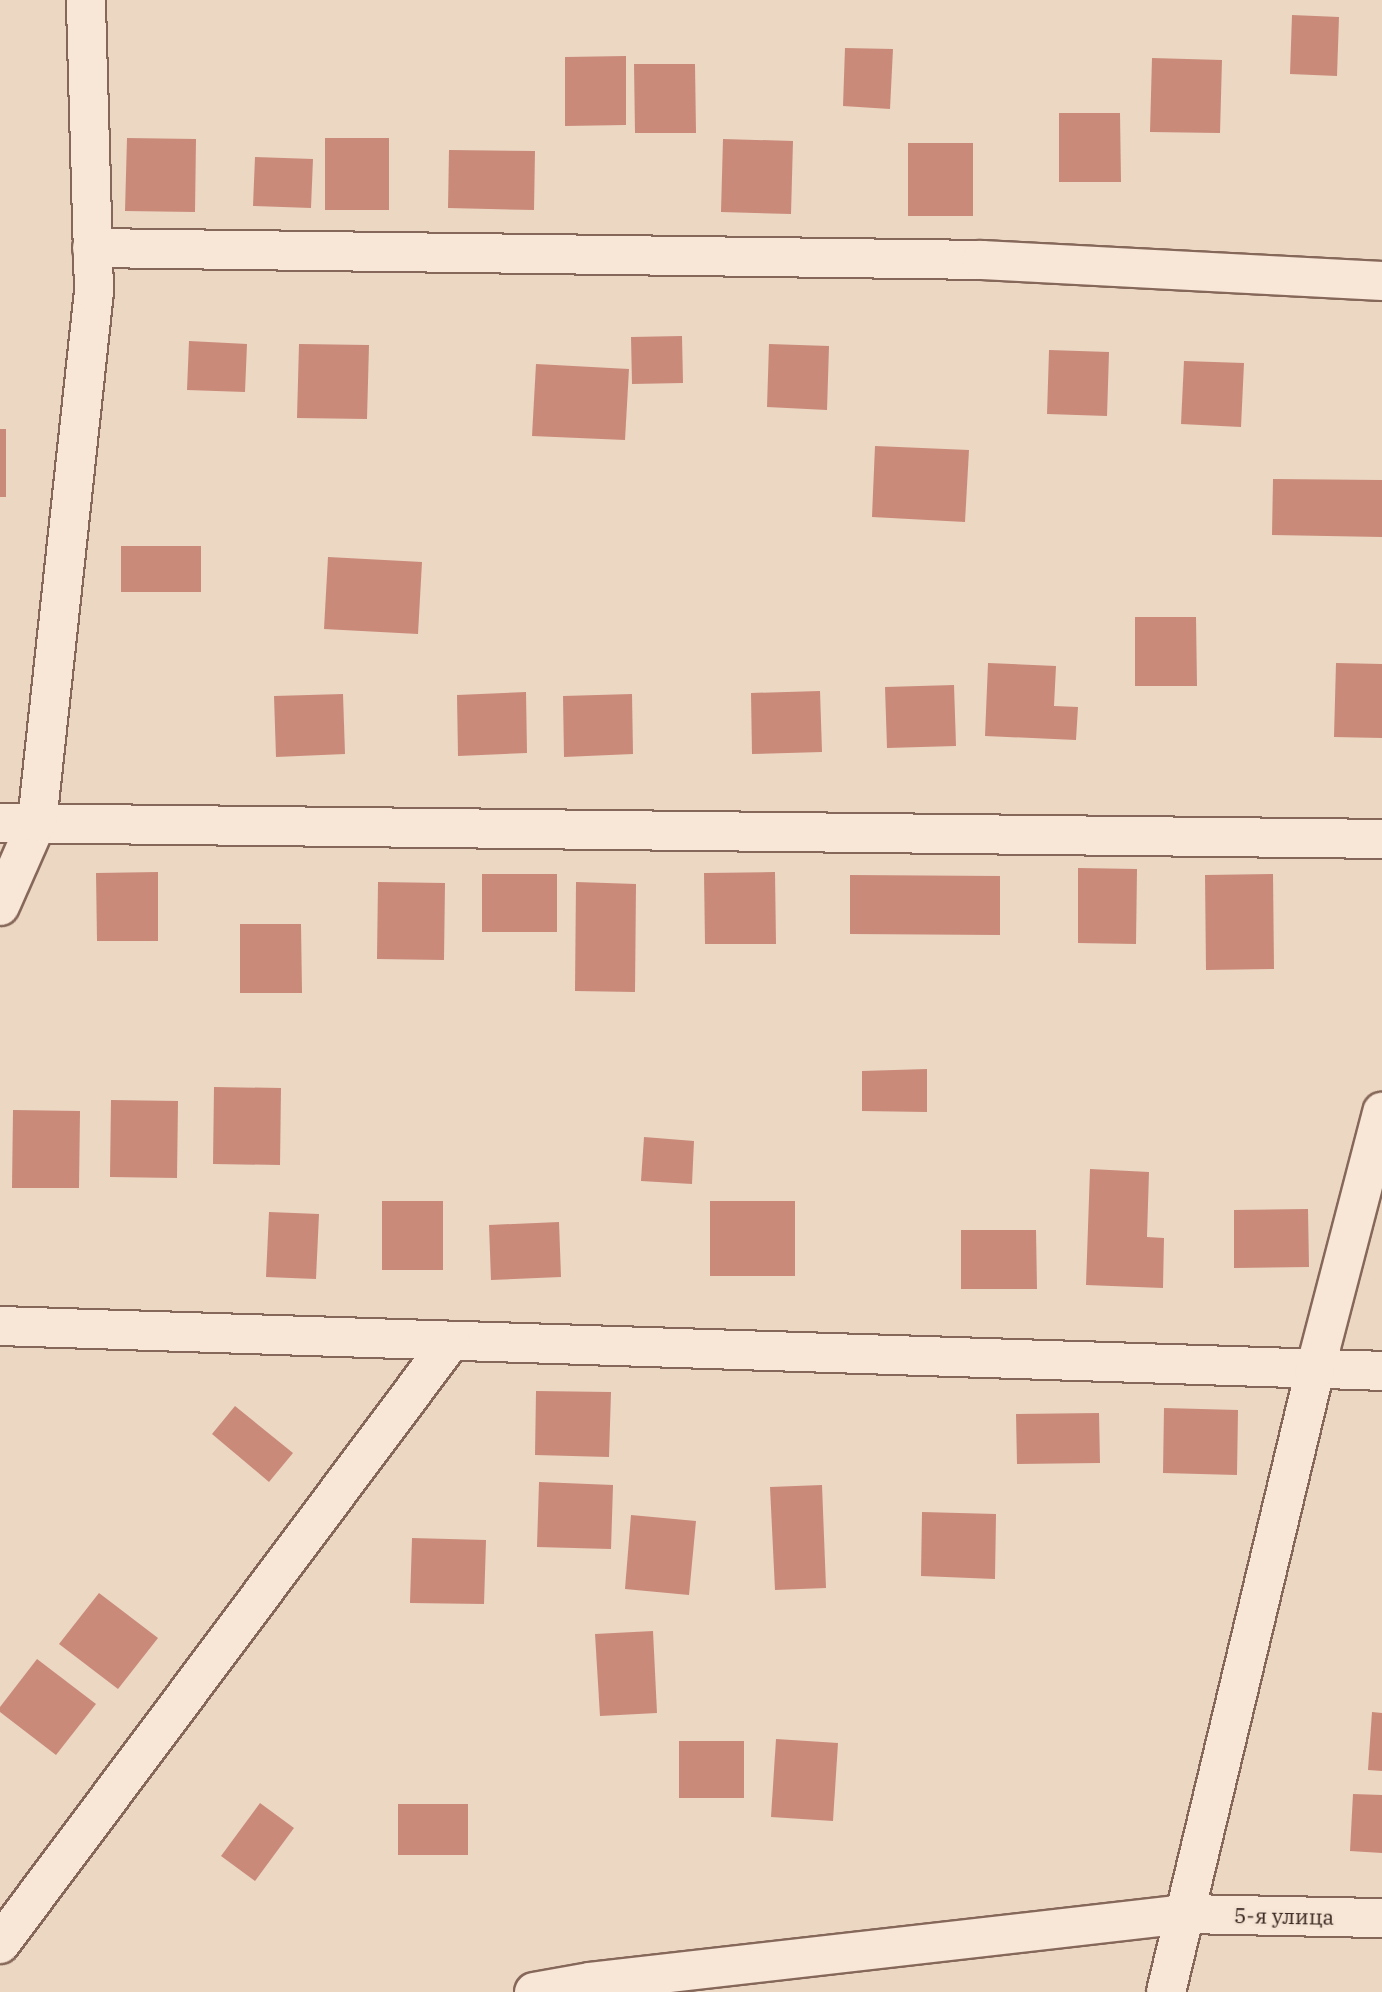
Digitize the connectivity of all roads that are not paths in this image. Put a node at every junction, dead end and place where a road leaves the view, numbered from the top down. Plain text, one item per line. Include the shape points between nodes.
1 (86, 0) edge
2 (92, 248) junction
3 (1382, 281) edge
4 (37, 822) junction
5 (0, 823) edge
6 (1382, 839) edge
7 (0, 906) edge
8 (1382, 1112) edge
9 (0, 1326) edge
10 (450, 1342) junction
11 (1315, 1370) junction
12 (1382, 1371) edge
13 (1186, 1914) junction
14 (1382, 1918) edge
15 (0, 1944) edge
16 (534, 1992) edge
17 (1166, 1992) edge

1 - 2 street
2 - 3 street via 982,260
2 - 4 street via 94,290
4 - 5 street
4 - 6 street
4 - 7 street
8 - 11 street
9 - 10 street
10 - 11 street
10 - 15 street
11 - 12 street
11 - 13 street
13 - 14 street, 5-я улица
13 - 16 street, 5-я улица
13 - 17 street

